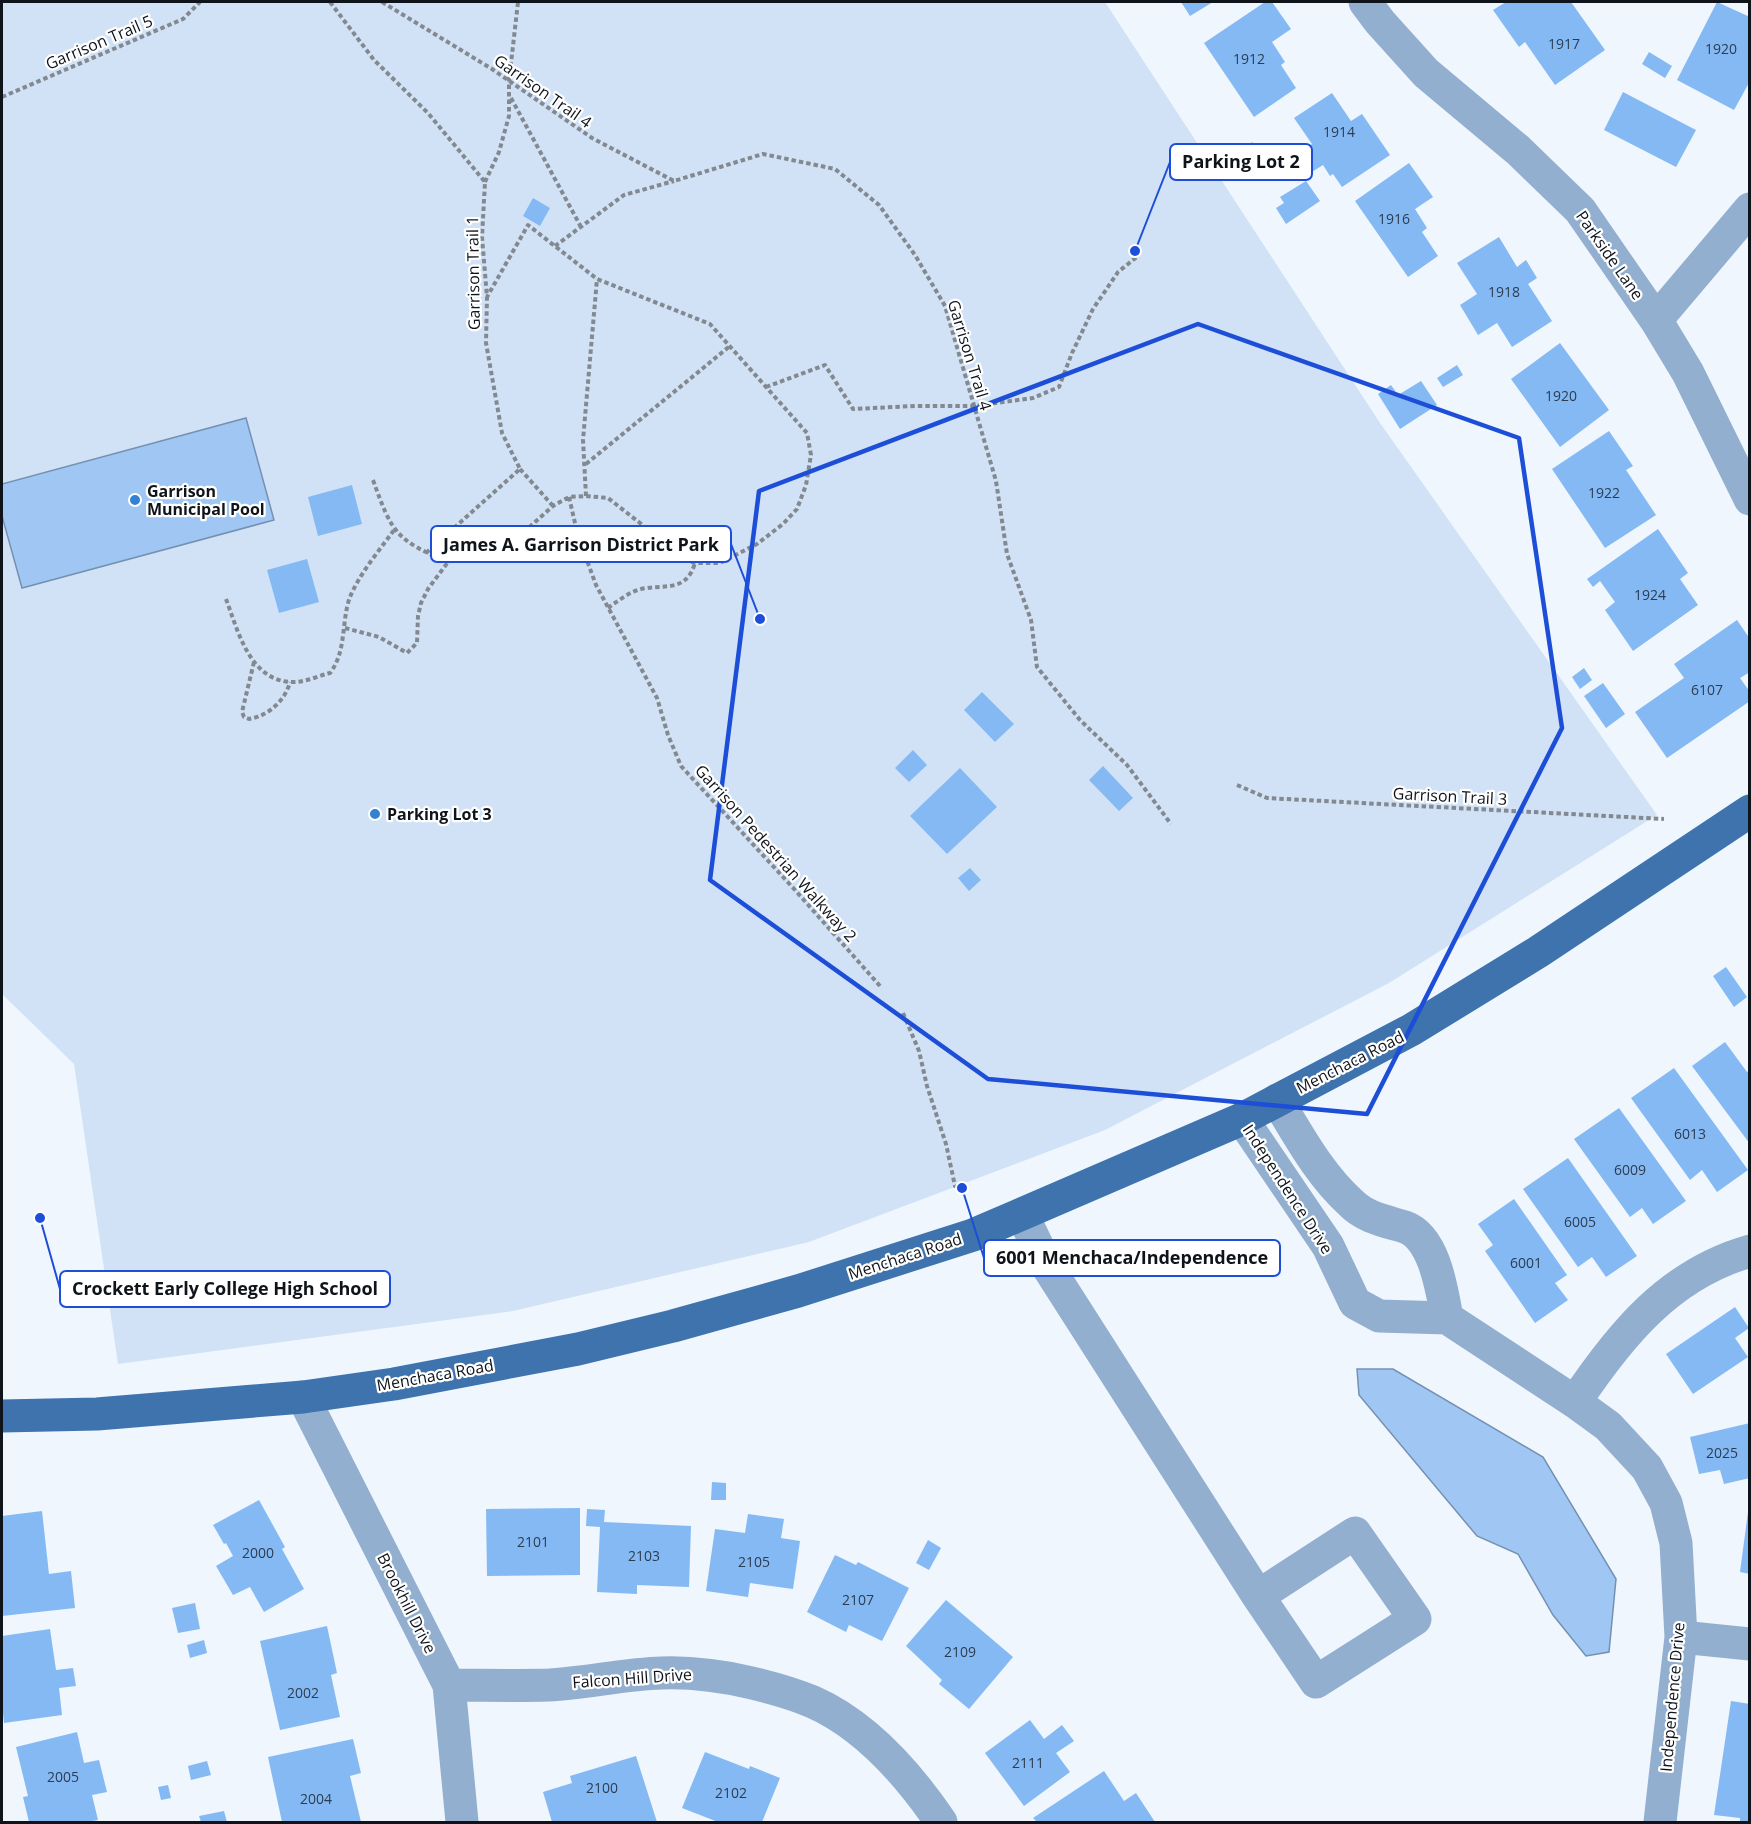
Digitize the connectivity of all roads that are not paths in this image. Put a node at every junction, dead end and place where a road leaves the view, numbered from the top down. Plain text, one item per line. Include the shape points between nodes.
1 (1365, 2) edge
2 (1749, 209) edge
3 (1656, 320) junction
4 (1749, 499) edge
5 (1749, 811) edge
6 (1277, 1100) junction
7 (1242, 1119) junction
8 (1022, 1214) junction
9 (1749, 1251) edge
10 (1447, 1318) junction
11 (303, 1397) junction
12 (1575, 1402) junction
13 (2, 1416) edge
14 (1258, 1596) junction
15 (1681, 1637) junction
16 (1749, 1644) edge
17 (448, 1685) junction
18 (462, 1822) edge
19 (941, 1822) edge
20 (1660, 1822) edge

1 - 3 street, Parkside Lane via 1426,73 1518,150 1580,210
2 - 3 street
3 - 4 street, Parkside Lane via 1688,373
5 - 6 main road, Menchaca Road via 1538,952 1411,1030
6 - 7 main road, Menchaca Road
6 - 10 street via 1320,1170 1352,1204 1370,1217 1415,1232 1439,1276
7 - 8 main road, Menchaca Road
7 - 10 street, Independence Drive via 1328,1246 1355,1303 1379,1316
8 - 11 main road, Menchaca Road via 963,1238 798,1291 673,1326 578,1349
8 - 14 street via 1046,1264
9 - 12 street via 1687,1279 1656,1303 1626,1331
10 - 12 street, Independence Drive
11 - 13 main road, Menchaca Road via 97,1414
11 - 17 street, Brookhill Drive
12 - 15 street, Independence Drive via 1608,1426 1647,1468 1666,1503 1676,1543
14 - 14 street via 1316,1682 1415,1619 1355,1533
15 - 16 street
15 - 20 street, Independence Drive
17 - 18 street, Brookhill Drive
17 - 19 street, Falcon Hill Drive via 550,1684 697,1673 776,1689 813,1702 874,1744 908,1778

